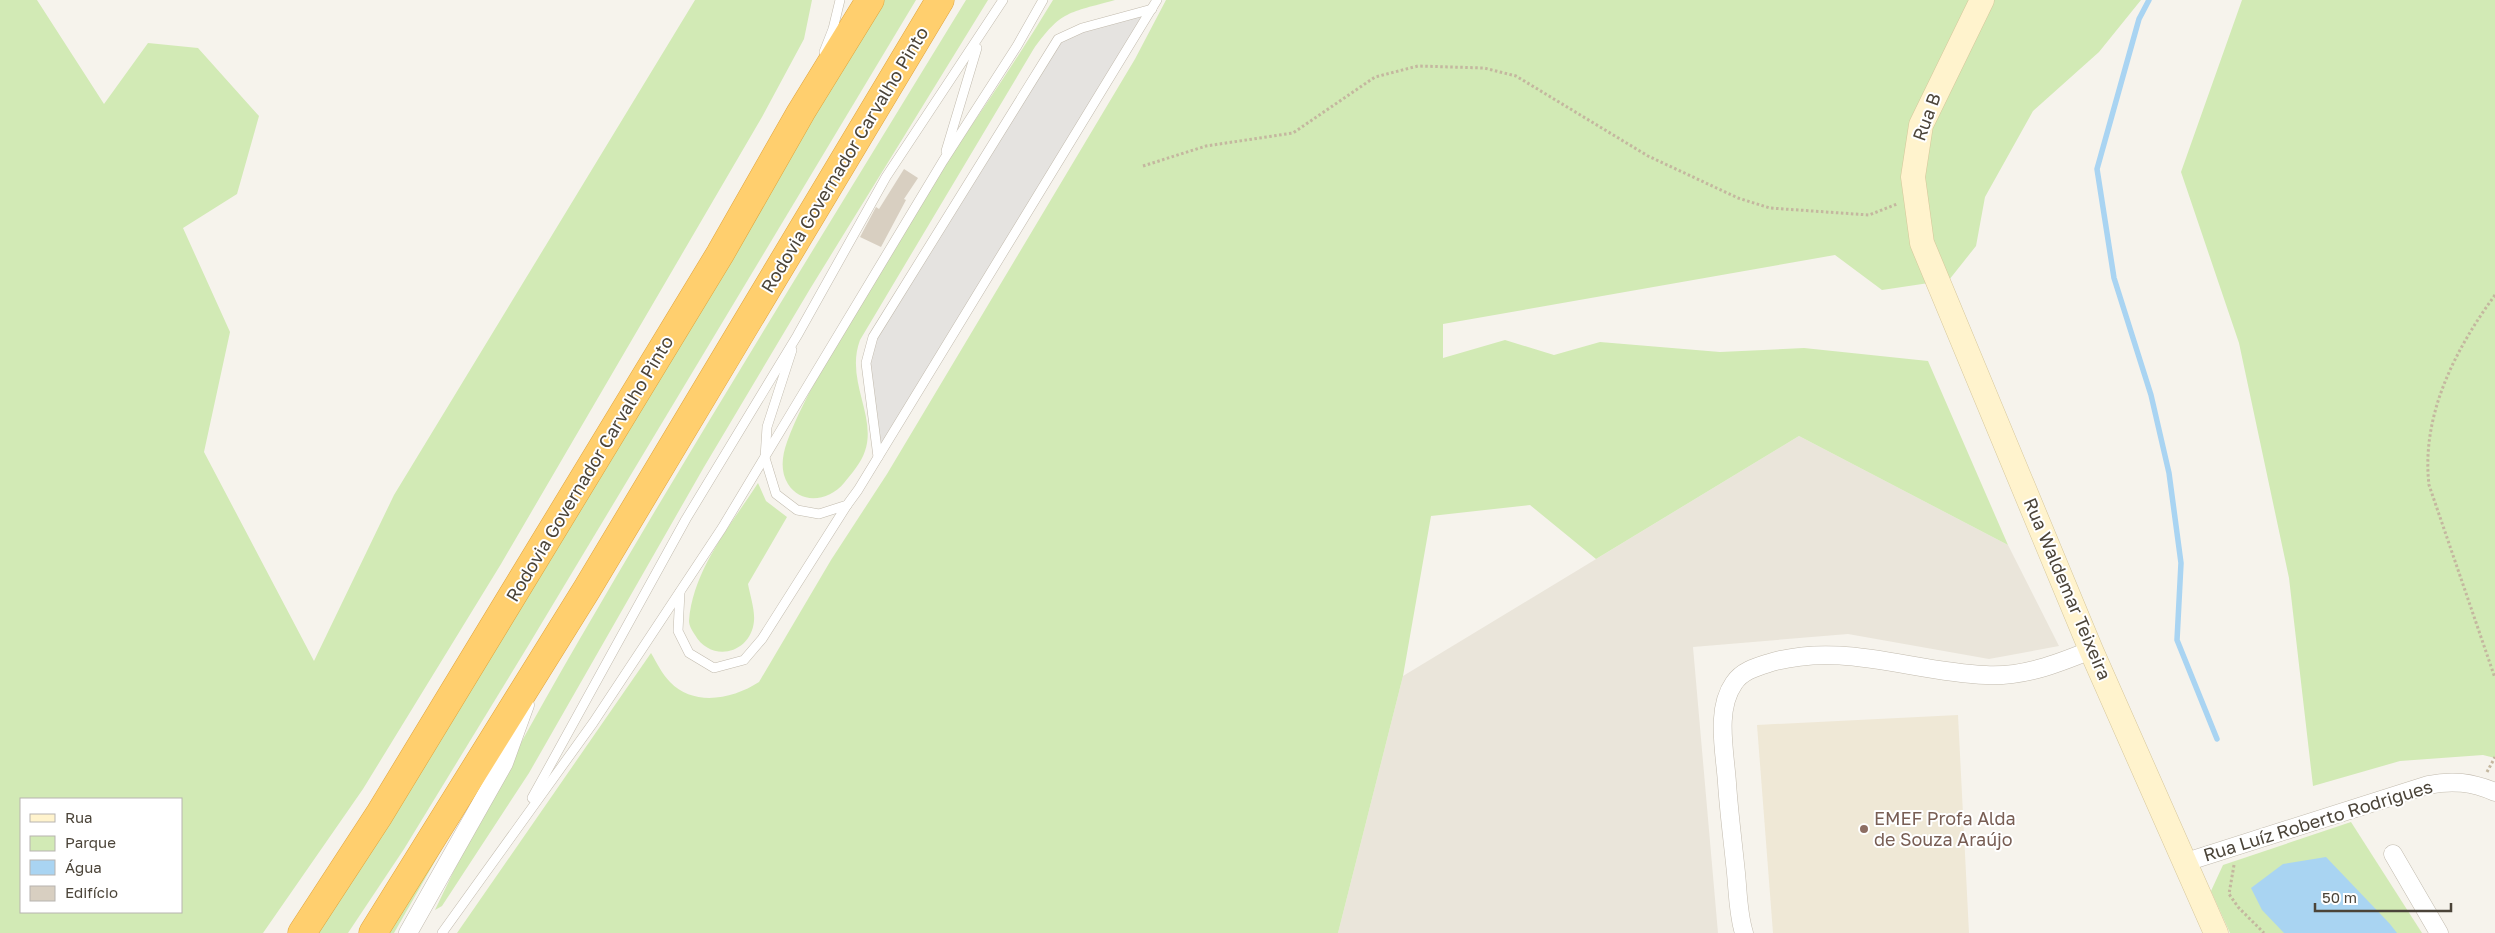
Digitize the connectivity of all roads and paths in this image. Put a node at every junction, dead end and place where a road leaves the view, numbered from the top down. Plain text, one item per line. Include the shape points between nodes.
1 (840, 0) edge
2 (870, 0) edge
3 (940, 0) edge
4 (1003, 0) edge
5 (1043, 0) edge
6 (1157, 0) edge
7 (1982, 0) edge
8 (1152, 9) junction
9 (980, 38) junction
10 (801, 112) junction
11 (943, 161) junction
12 (1143, 166) dead end
13 (1914, 198) junction
14 (1922, 243) joint
15 (2495, 295) edge
16 (797, 336) junction
17 (878, 457) junction
18 (765, 458) junction
19 (847, 505) junction
20 (680, 591) junction
21 (2091, 650) junction
22 (540, 667) junction
23 (2495, 678) edge
24 (2488, 789) edge
25 (518, 825) junction
26 (2393, 854) dead end
27 (2235, 861) dead end
28 (2186, 862) junction
29 (302, 933) edge
30 (373, 933) edge
31 (408, 933) edge
32 (442, 933) edge
33 (1744, 933) edge
34 (2216, 933) edge
35 (2264, 933) edge
36 (2439, 933) edge

1 - 10 lane via 833,30
2 - 10 highway, Rodovia Governador Carvalho Pinto
3 - 22 highway, Rodovia Governador Carvalho Pinto
4 - 9 lane
5 - 11 lane
6 - 8 lane
7 - 13 street, Rua B via 1921,125 1915,151
8 - 17 lane
8 - 17 lane via 1082,28 1058,39 873,337 866,363
9 - 11 lane
9 - 16 lane via 886,177
10 - 29 highway, Rodovia Governador Carvalho Pinto via 715,262 379,816
11 - 18 lane
12 - 13 path via 1206,146 1294,133 1375,77 1418,66 1484,68 1516,76 1648,156 1762,206 1869,215
13 - 14 street, Rua B
14 - 21 street, Rua Waldemar Teixeira
15 - 23 path via 2470,330 2439,397 2429,432 2426,460 2430,485
16 - 18 lane via 768,418
16 - 25 lane via 686,518
17 - 19 lane
18 - 19 lane via 776,494 797,510 819,514
18 - 20 lane
19 - 20 lane via 762,639 744,660 714,668 689,652 678,631
20 - 25 lane via 593,724
21 - 28 street, Rua Waldemar Teixeira
21 - 33 street via 2024,673 1986,675 1861,656 1818,655 1777,661 1742,674 1733,684 1724,705 1723,726 1729,816
22 - 30 highway, Rodovia Governador Carvalho Pinto
22 - 31 street via 504,762
24 - 28 street, Rua Luíz Roberto Rodrigues via 2446,781 2428,785
25 - 32 lane
26 - 36 street
27 - 35 path via 2229,894
28 - 34 street, Rua Waldemar Teixeira

